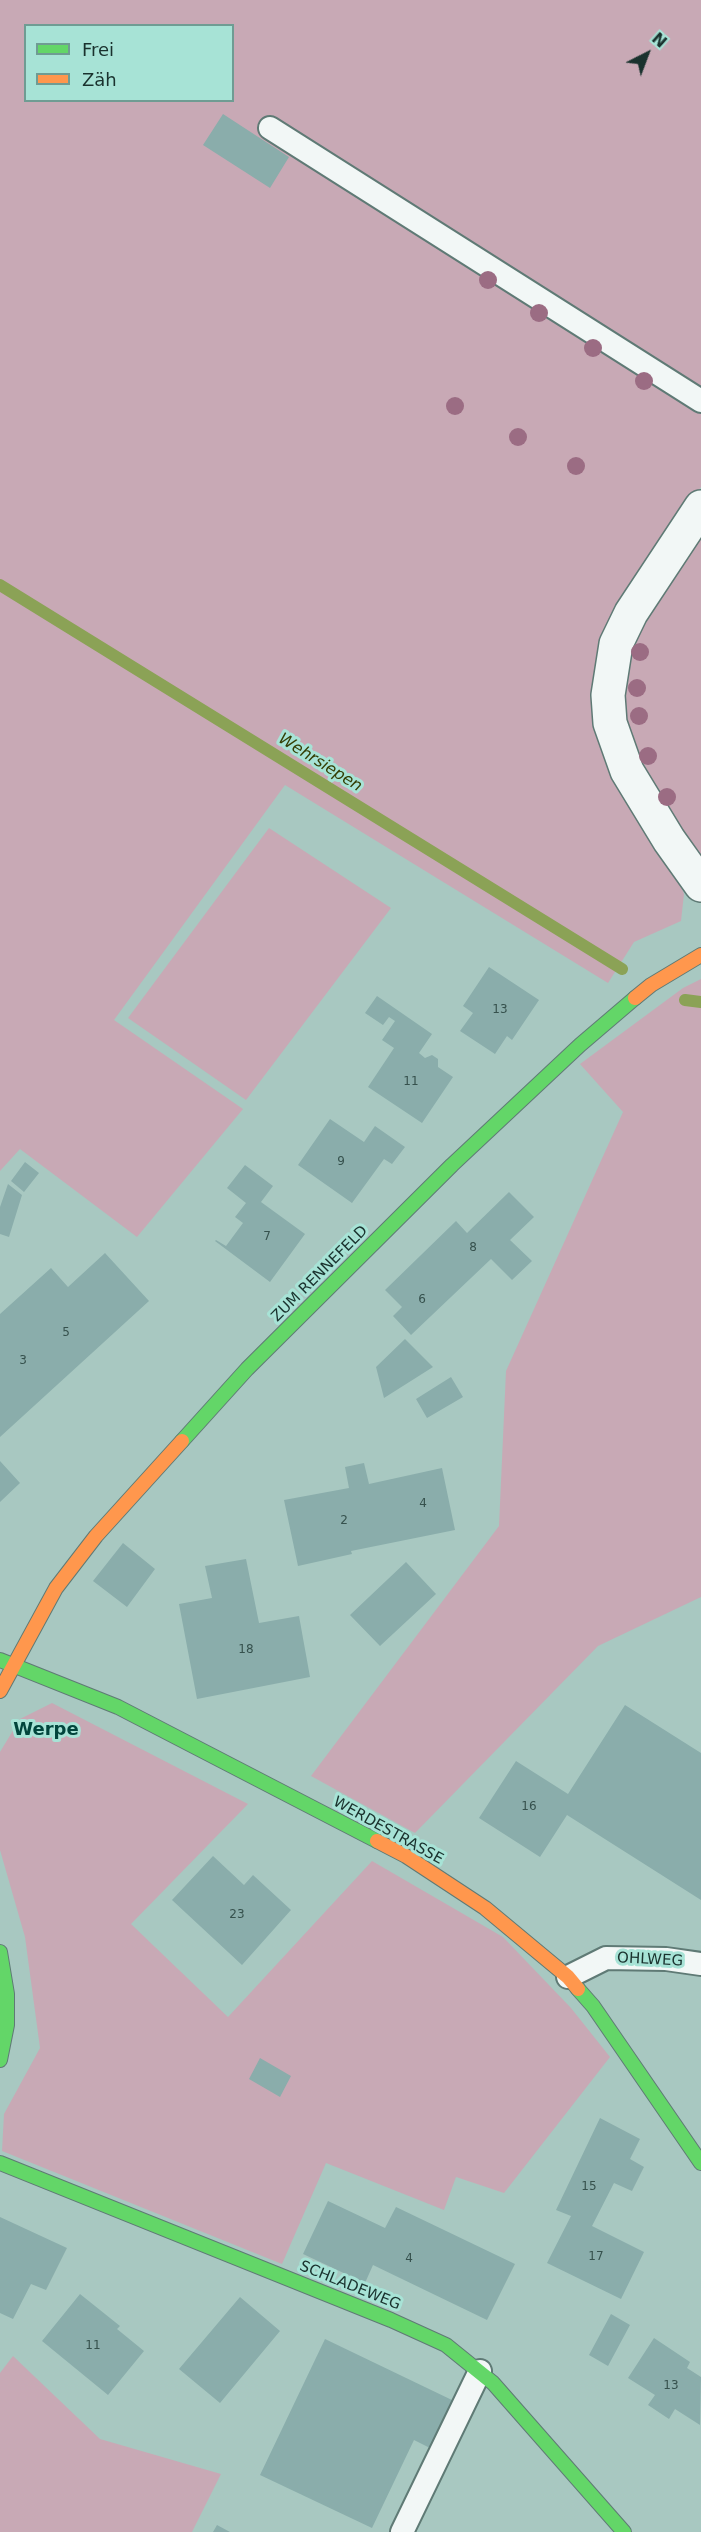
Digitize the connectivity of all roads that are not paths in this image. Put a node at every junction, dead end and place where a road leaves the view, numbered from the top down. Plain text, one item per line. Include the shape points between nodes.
1 (270, 128) dead end
2 (701, 401) edge
3 (701, 507) edge
4 (701, 885) edge
5 (701, 955) edge
6 (6, 1663) edge
7 (0, 1691) edge
8 (0, 1952) edge
9 (701, 1964) edge
10 (568, 1977) junction
11 (0, 2060) edge
12 (0, 2163) edge
13 (701, 2163) edge
14 (480, 2371) junction
15 (402, 2532) edge
16 (624, 2532) edge

1 - 2 lane
3 - 4 street via 631,613 616,644 608,695 610,723 627,771
5 - 6 street, ZUM RENNEFELD via 651,985 588,1039 452,1165 247,1369 96,1536
6 - 7 street, ZUM RENNEFELD
6 - 10 street, WERDESTRASSE via 118,1707 406,1856 485,1908
8 - 11 street via 7,2025
9 - 10 lane, OHLWEG via 606,1958
10 - 13 street, WERDESTRASSE via 593,2006
12 - 14 street, SCHLADEWEG via 391,2320 446,2345
14 - 15 lane
14 - 16 street, SCHLADEWEG

